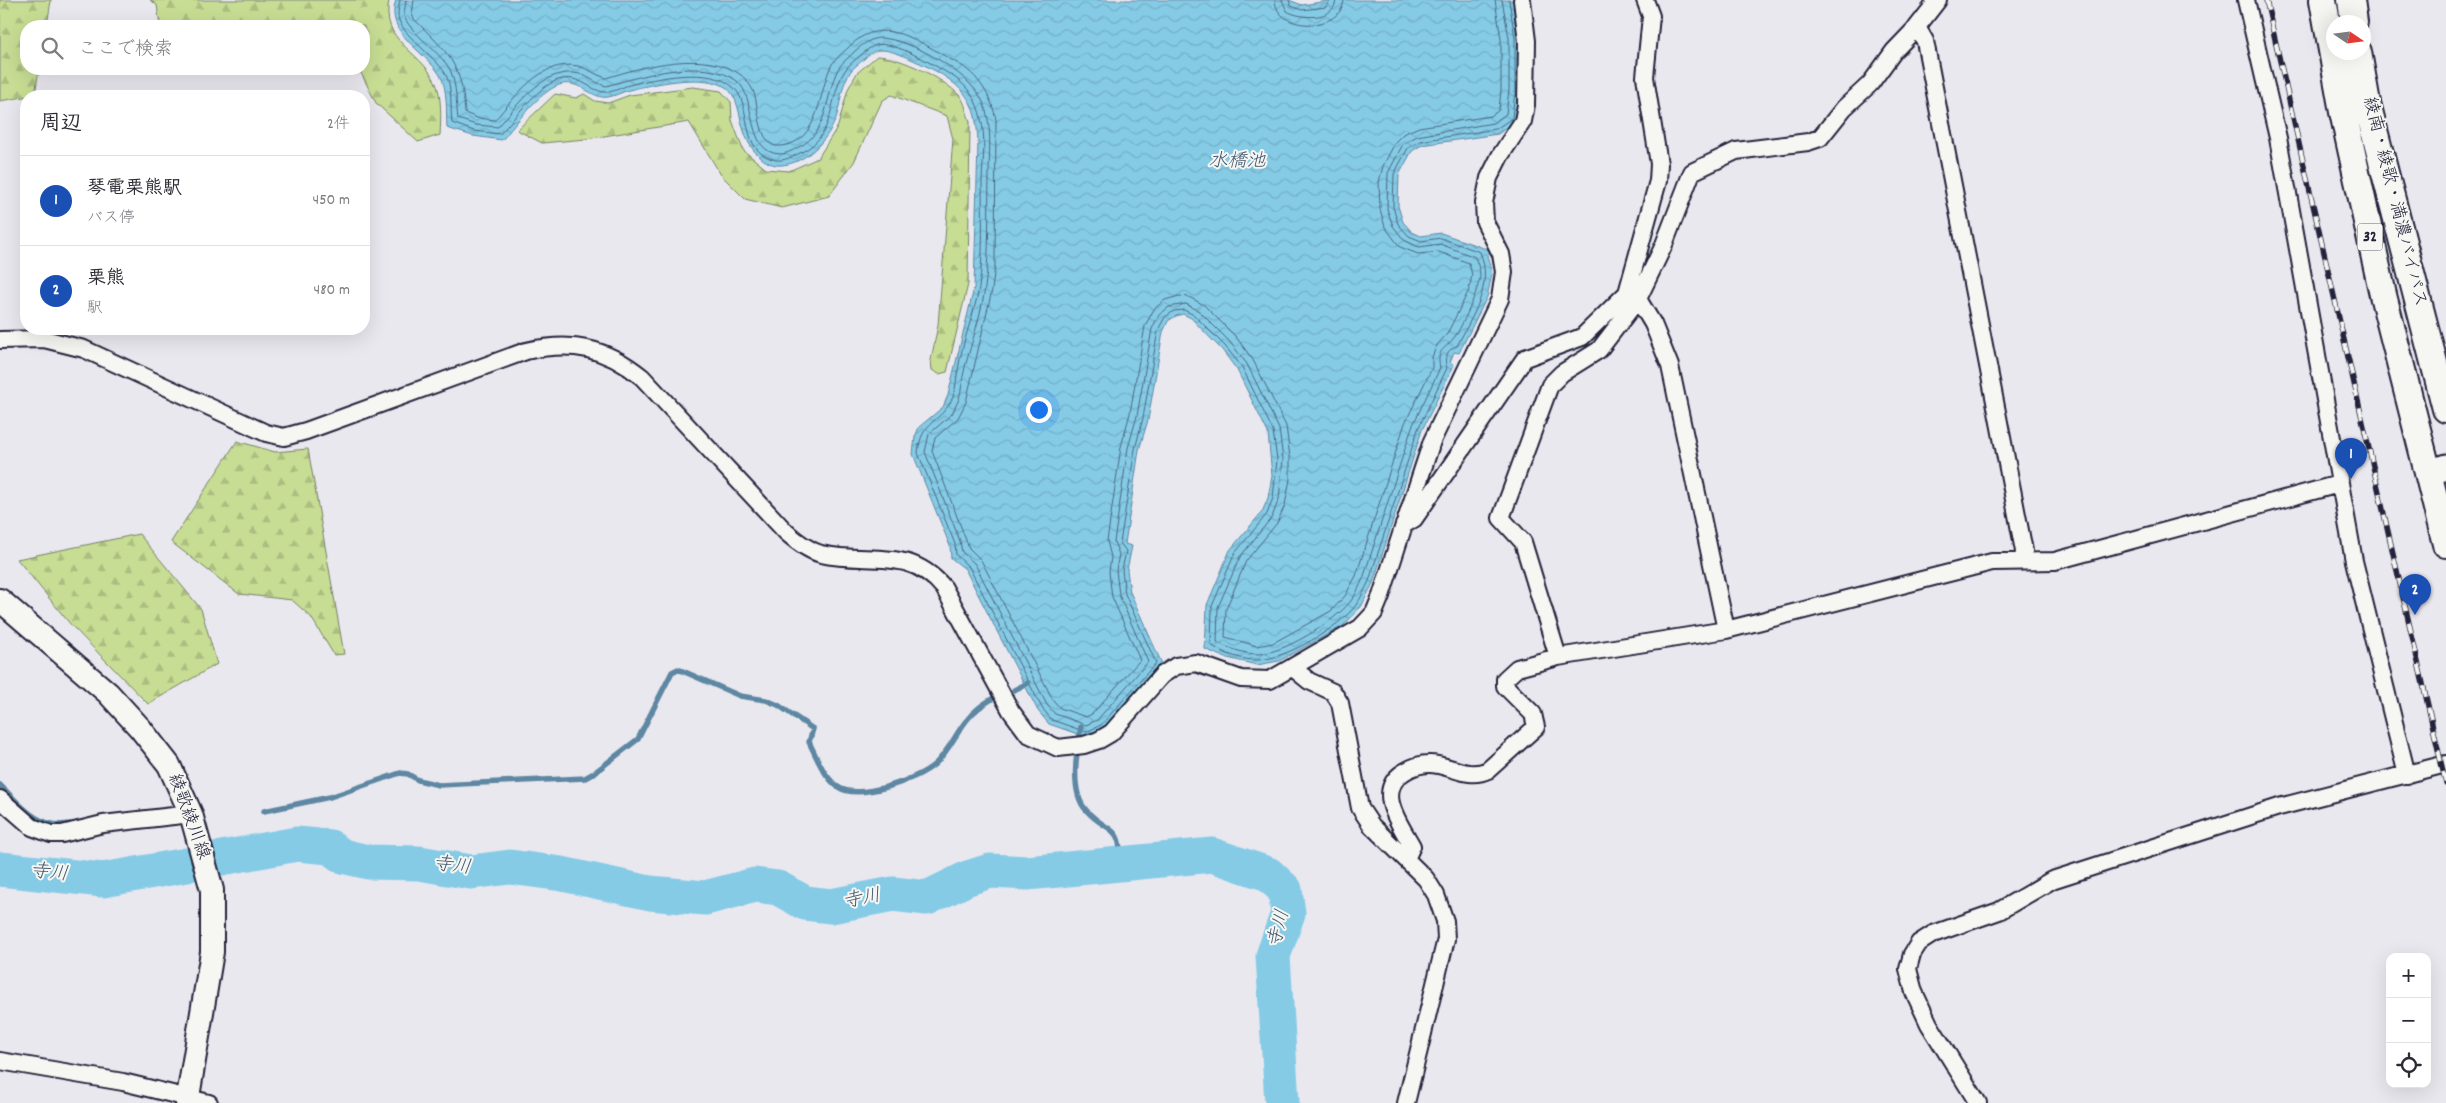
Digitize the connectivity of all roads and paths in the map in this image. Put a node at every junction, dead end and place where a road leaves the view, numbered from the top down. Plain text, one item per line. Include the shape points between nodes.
1 (1522, 0) edge
2 (1645, 0) edge
3 (1938, 0) edge
4 (2246, 0) edge
5 (2323, 0) edge
6 (2351, 0) edge
7 (2353, 15) edge
8 (1917, 27) junction
9 (2359, 60) edge
10 (1633, 296) junction
11 (0, 340) edge
12 (2446, 409) edge
13 (2437, 470) edge
14 (2339, 484) junction
15 (1404, 525) junction
16 (2446, 544) edge
17 (2023, 561) junction
18 (0, 600) edge
19 (1726, 630) junction
20 (1558, 657) junction
21 (1293, 668) junction
22 (2446, 764) edge
23 (2407, 774) junction
24 (0, 799) edge
25 (191, 814) junction
26 (1406, 859) junction
27 (0, 1061) edge
28 (195, 1102) edge
29 (1406, 1103) edge
30 (1978, 1103) edge

1 - 15 street via 1527,40 1526,105 1523,121 1489,178 1484,204 1485,222 1500,254 1504,272 1500,299 1432,441
2 - 10 street via 1651,16 1645,77 1659,164
3 - 8 street
4 - 14 street via 2278,138
5 - 13 highway, 綾南・綾歌・満濃バイパス / 32 via 2339,93 2383,295
6 - 7 highway
8 - 10 street via 1820,138 1736,151 1692,172 1663,247
8 - 17 street via 1925,41 2024,551
9 - 12 highway, 綾南・綾歌・満濃バイパス / 32 via 2367,104
10 - 15 street via 1582,337 1525,358 1414,519
10 - 19 street via 1653,324 1670,366
10 - 20 street via 1599,350 1562,373 1550,385 1501,518 1523,542
11 - 21 street via 44,339 84,349 266,433 284,437 526,351 557,345 590,349 625,364 642,377 801,545 826,555 893,558 911,563 936,579 944,588 1011,711 1028,734 1058,748 1099,740 1111,733 1162,675 1176,666 1196,663 1256,681 1270,680
13 - 16 highway, 綾南・綾歌・満濃バイパス / 32
14 - 17 street via 2054,560
14 - 23 street via 2354,561
15 - 21 street via 1374,613 1360,628
17 - 19 street via 1992,562
18 - 25 main road, 綾歌綾川線 via 108,693 140,728 169,765
19 - 20 street
20 - 26 street via 1517,668 1505,678 1505,686 1533,714 1536,727 1488,770 1467,774 1430,764 1414,766 1398,776 1391,788 1390,804 1412,846
21 - 26 street via 1309,681 1333,692 1340,703 1360,808 1372,826
22 - 23 street
23 - 30 street via 2279,807 2052,880 1999,911 1933,934 1919,944 1908,969 1914,992 1929,1024
24 - 25 street via 32,827 51,834 103,824
25 - 28 main road, 綾歌綾川線 via 212,890 212,952
26 - 29 street via 1426,879 1436,895 1445,921 1446,939
27 - 28 street via 123,1082

